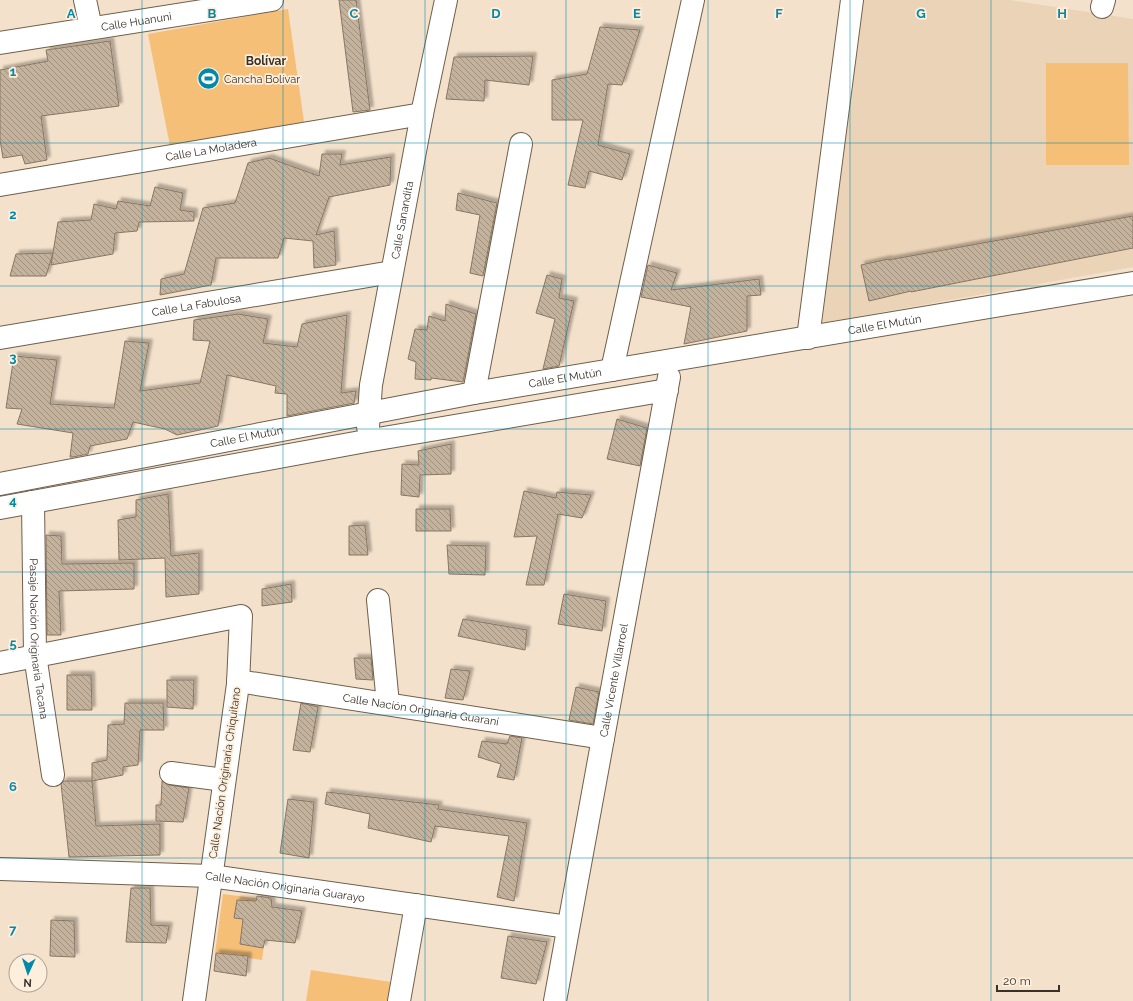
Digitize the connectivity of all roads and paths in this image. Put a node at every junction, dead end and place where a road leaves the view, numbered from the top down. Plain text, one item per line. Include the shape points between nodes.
1 (85, 0) edge
2 (272, 0) edge
3 (446, 0) edge
4 (694, 0) edge
5 (852, 0) edge
6 (91, 28) junction
7 (0, 42) edge
8 (422, 114) junction
9 (521, 144) dead end
10 (0, 185) edge
11 (392, 272) junction
12 (1133, 283) edge
13 (0, 338) edge
14 (808, 338) junction
15 (672, 360) junction
16 (612, 370) junction
17 (667, 390) junction
18 (474, 393) junction
19 (370, 414) junction
20 (366, 441) junction
21 (0, 484) edge
22 (33, 502) junction
23 (0, 508) edge
24 (378, 600) dead end
25 (35, 655) junction
26 (0, 663) edge
27 (238, 681) junction
28 (388, 704) junction
29 (603, 738) junction
30 (171, 773) dead end
31 (54, 775) dead end
32 (224, 780) junction
33 (0, 869) edge
34 (211, 876) junction
35 (416, 905) junction
36 (568, 928) junction
37 (194, 1001) edge
38 (399, 1001) edge
39 (555, 1001) edge

1 - 6 street
2 - 6 street, Calle Huanuni
3 - 8 street, Calle Sanandita
4 - 16 street
5 - 14 street
6 - 7 street, Calle Huanuni
8 - 10 street, Calle La Moladera
8 - 11 street, Calle Sanandita
9 - 18 street
11 - 13 street, Calle La Fabulosa
11 - 19 street, Calle Sanandita via 371,385
12 - 14 street, Calle El Mutún
14 - 15 street, Calle El Mutún
15 - 16 street, Calle El Mutún
15 - 17 street, Calle Vicente Villarroel
16 - 18 street, Calle El Mutún
17 - 20 street
17 - 29 street, Calle Vicente Villarroel
18 - 19 street, Calle El Mutún
19 - 20 street, Calle Sanandita
19 - 21 street, Calle El Mutún
20 - 22 street
22 - 23 street
22 - 25 street, Pasaje Nación Originaria Tacana
24 - 28 street
25 - 26 street
25 - 27 street, Calle Nación Originaria Chiquitano via 241,616
25 - 31 street, Pasaje Nación Originaria Tacana
27 - 28 street, Calle Nación Originaria Guaraní
27 - 32 street, Calle Nación Originaria Chiquitano
28 - 29 street, Calle Nación Originaria Guaraní
29 - 36 street, Calle Vicente Villarroel
30 - 32 street
32 - 34 street, Calle Nación Originaria Chiquitano
33 - 34 street, Calle Nación Originaria Guarayo
34 - 35 street, Calle Nación Originaria Guarayo
34 - 37 street, Calle Nación Originaria Chiquitano
35 - 36 street, Calle Nación Originaria Guarayo
35 - 38 street
36 - 39 street, Calle Vicente Villarroel

